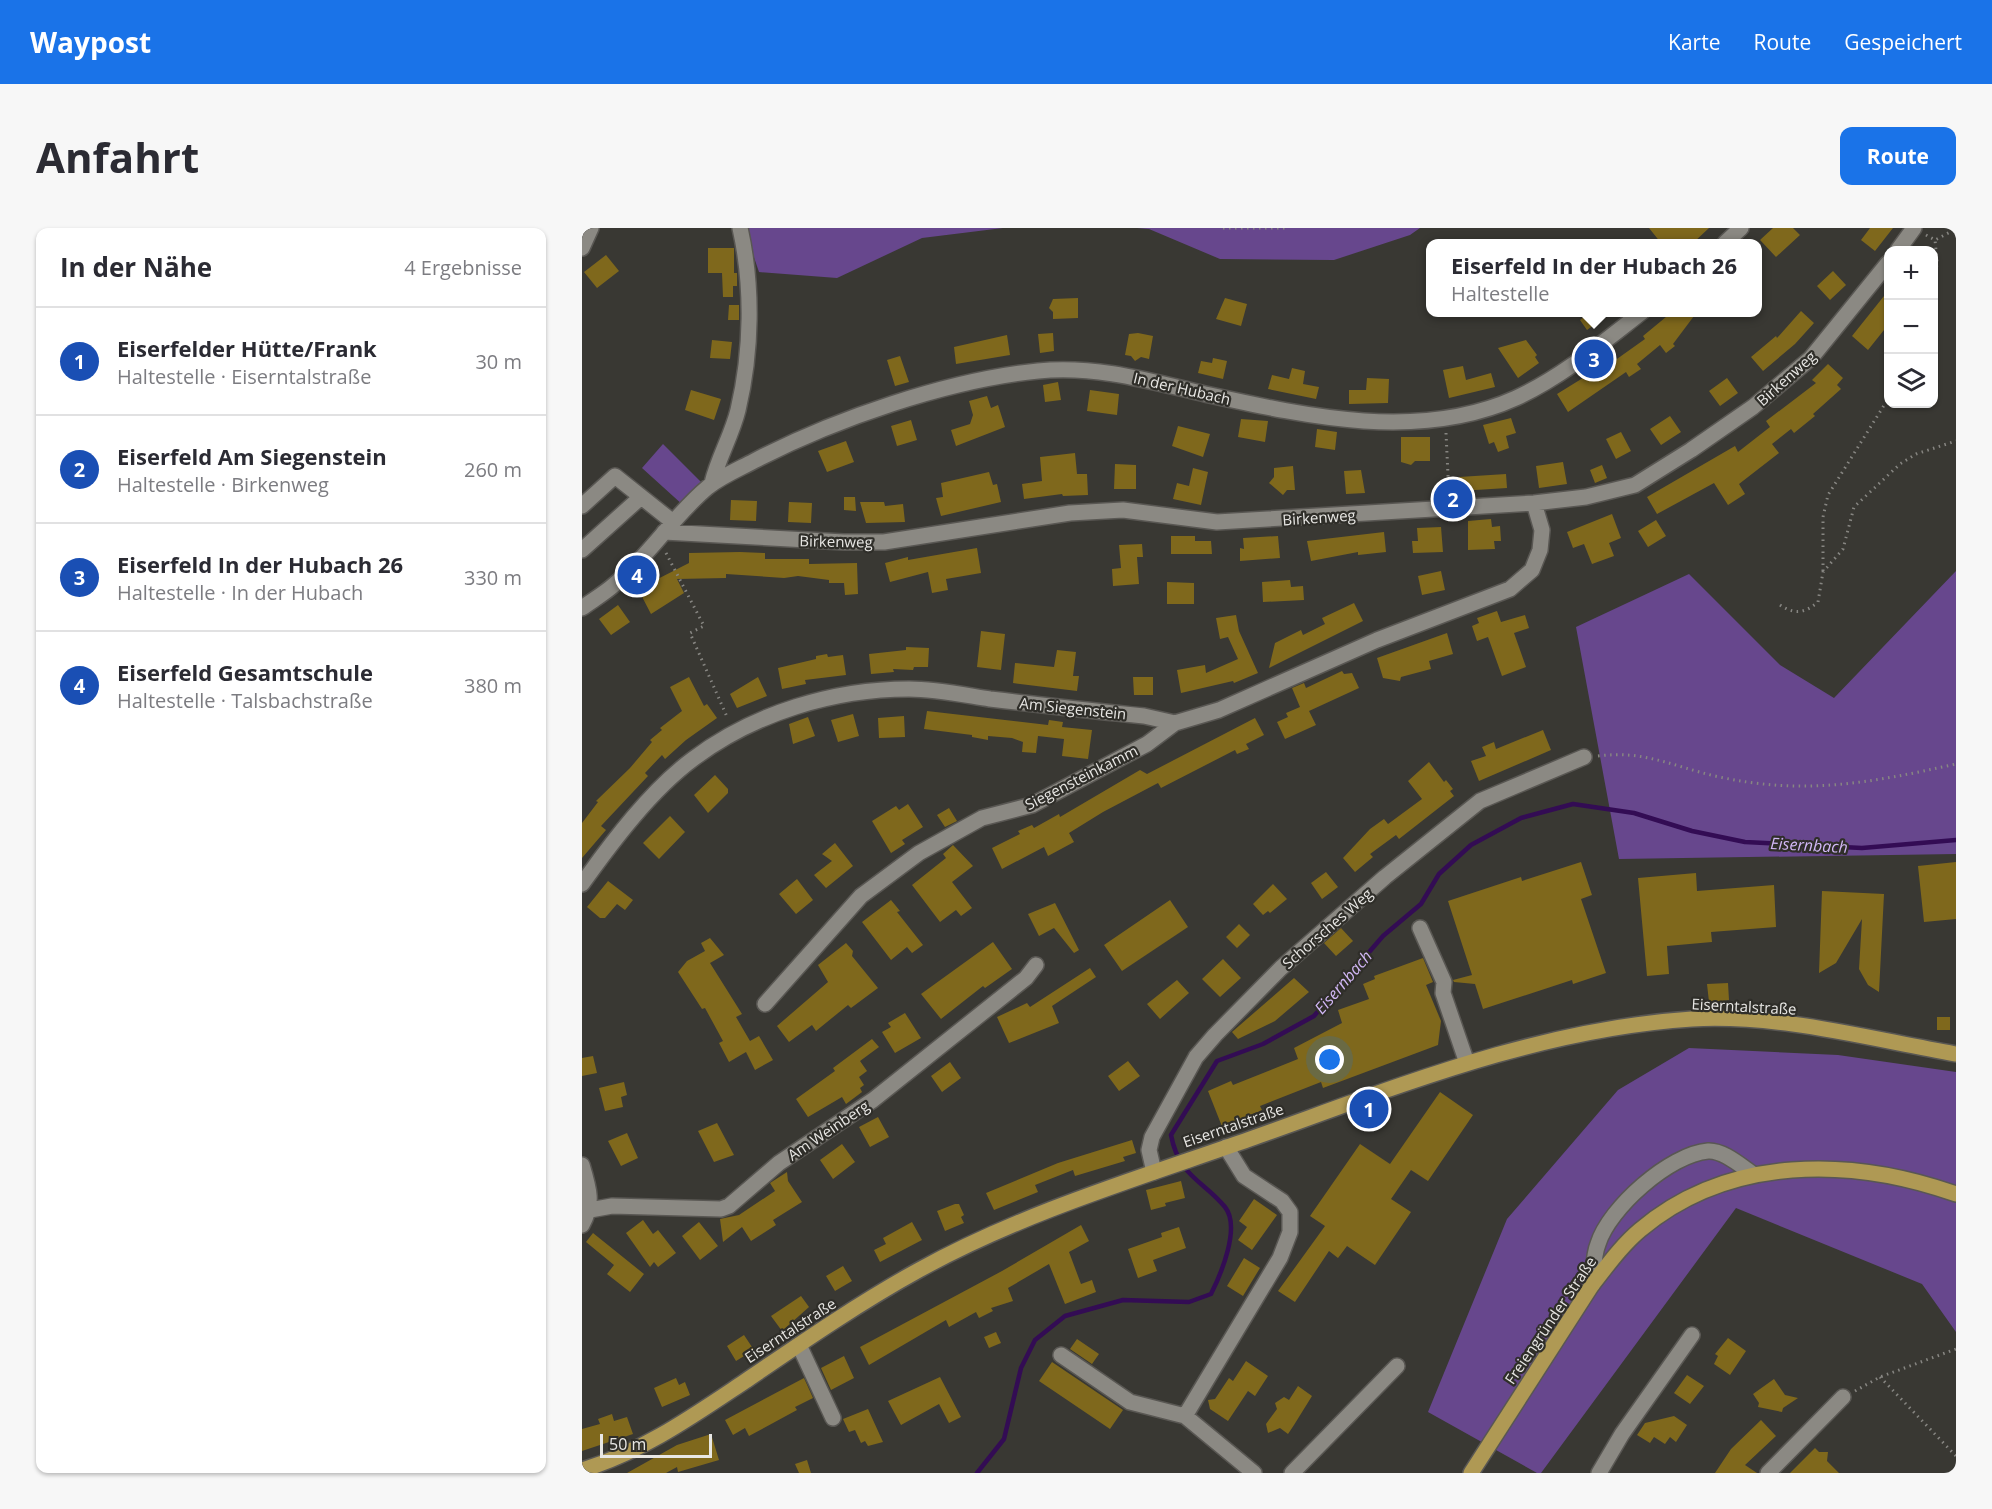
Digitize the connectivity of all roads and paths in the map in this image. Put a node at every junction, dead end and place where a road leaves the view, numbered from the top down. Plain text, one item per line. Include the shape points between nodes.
1 (591, 228) edge
2 (740, 228) edge
3 (1223, 228) edge
4 (1289, 228) edge
5 (1741, 228) edge
6 (1914, 228) edge
7 (1956, 229) edge
8 (1729, 239) edge
9 (1935, 240) junction
10 (1901, 246) edge
11 (582, 248) edge
12 (1884, 268) edge
13 (1934, 300) edge
14 (1635, 317) edge
15 (1884, 405) edge
16 (1445, 420) junction
17 (1956, 441) edge
18 (712, 483) junction
19 (641, 497) junction
20 (1534, 503) junction
21 (582, 506) edge
22 (1450, 508) junction
23 (665, 531) junction
24 (582, 550) edge
25 (1823, 572) junction
26 (1780, 605) dead end
27 (582, 608) edge
28 (1175, 723) junction
29 (733, 732) junction
30 (1584, 757) joint
31 (1956, 764) edge
32 (582, 884) edge
33 (1420, 928) dead end
34 (1036, 965) dead end
35 (765, 1004) dead end
36 (1956, 1054) edge
37 (1467, 1063) junction
38 (1226, 1147) junction
39 (582, 1165) edge
40 (1154, 1172) junction
41 (1753, 1174) junction
42 (1956, 1194) edge
43 (590, 1210) junction
44 (582, 1225) edge
45 (1592, 1285) junction
46 (1692, 1335) dead end
47 (799, 1345) junction
48 (1956, 1349) edge
49 (1061, 1355) dead end
50 (1397, 1366) dead end
51 (1880, 1377) junction
52 (1843, 1397) joint
53 (1185, 1416) junction
54 (833, 1418) dead end
55 (1956, 1456) edge
56 (590, 1470) edge
57 (1254, 1473) edge
58 (1292, 1473) edge
59 (1471, 1473) edge
60 (1599, 1473) edge
61 (1768, 1473) edge

1 - 11 street
2 - 18 street via 748,263 748,347 738,411
3 - 4 path
5 - 8 street
6 - 9 path
6 - 10 street
7 - 9 path
9 - 13 path
12 - 20 street, Birkenweg via 1811,358 1753,407 1691,450 1635,485 1586,497
14 - 16 street, In der Hubach via 1550,380 1514,399
15 - 25 path via 1828,495 1822,516
16 - 18 street, In der Hubach via 1385,422 1333,417 1252,404 1112,373 1038,371 970,382 841,422 787,444
16 - 22 path
17 - 25 path via 1916,454 1870,490 1854,507 1843,549
18 - 23 street
19 - 21 street via 615,476
19 - 23 street
19 - 24 street
20 - 22 street, Birkenweg
20 - 28 street, Am Siegenstein via 1542,530 1540,550 1532,570 1510,589 1377,640 1219,710
22 - 23 street, Birkenweg via 1217,522 1123,510 1070,513 884,542
23 - 27 street via 616,584
23 - 29 path via 704,626 690,633
25 - 26 path via 1818,602 1807,611 1797,612
28 - 29 street, Am Siegenstein via 911,689 848,692 781,712
28 - 35 street, Siegensteinkamm via 1147,744 1032,805 982,818 919,853 861,896
29 - 32 street, Am Siegenstein via 691,760 647,804
30 - 31 path via 1650,756 1715,776 1794,787 1873,782
30 - 40 street, Schorsches Weg via 1480,801 1281,968 1196,1058 1152,1137 1149,1150
33 - 37 street via 1444,982 1443,993
34 - 43 street, Am Weinberg via 1026,978 873,1100 779,1163 729,1206 612,1206
36 - 37 main road, Eiserntalstraße via 1808,1028 1696,1019 1581,1033
37 - 38 main road, Eiserntalstraße
38 - 40 main road, Eiserntalstraße
38 - 53 street via 1244,1176 1282,1201 1290,1212 1290,1232 1280,1258
39 - 43 street via 590,1190
40 - 47 main road, Eiserntalstraße via 942,1258
41 - 42 main road, Freiengründer Straße via 1819,1167 1906,1180
41 - 45 main road, Freiengründer Straße via 1693,1196 1665,1212 1639,1231
41 - 45 street via 1710,1150 1663,1171 1632,1195 1609,1223 1598,1244
43 - 44 street
45 - 59 main road, Freiengründer Straße
46 - 60 street
47 - 54 street
47 - 56 main road, Eiserntalstraße via 667,1432
48 - 51 path
49 - 53 street via 1130,1402
50 - 58 street
51 - 52 path
51 - 55 path
52 - 61 street
53 - 57 street

